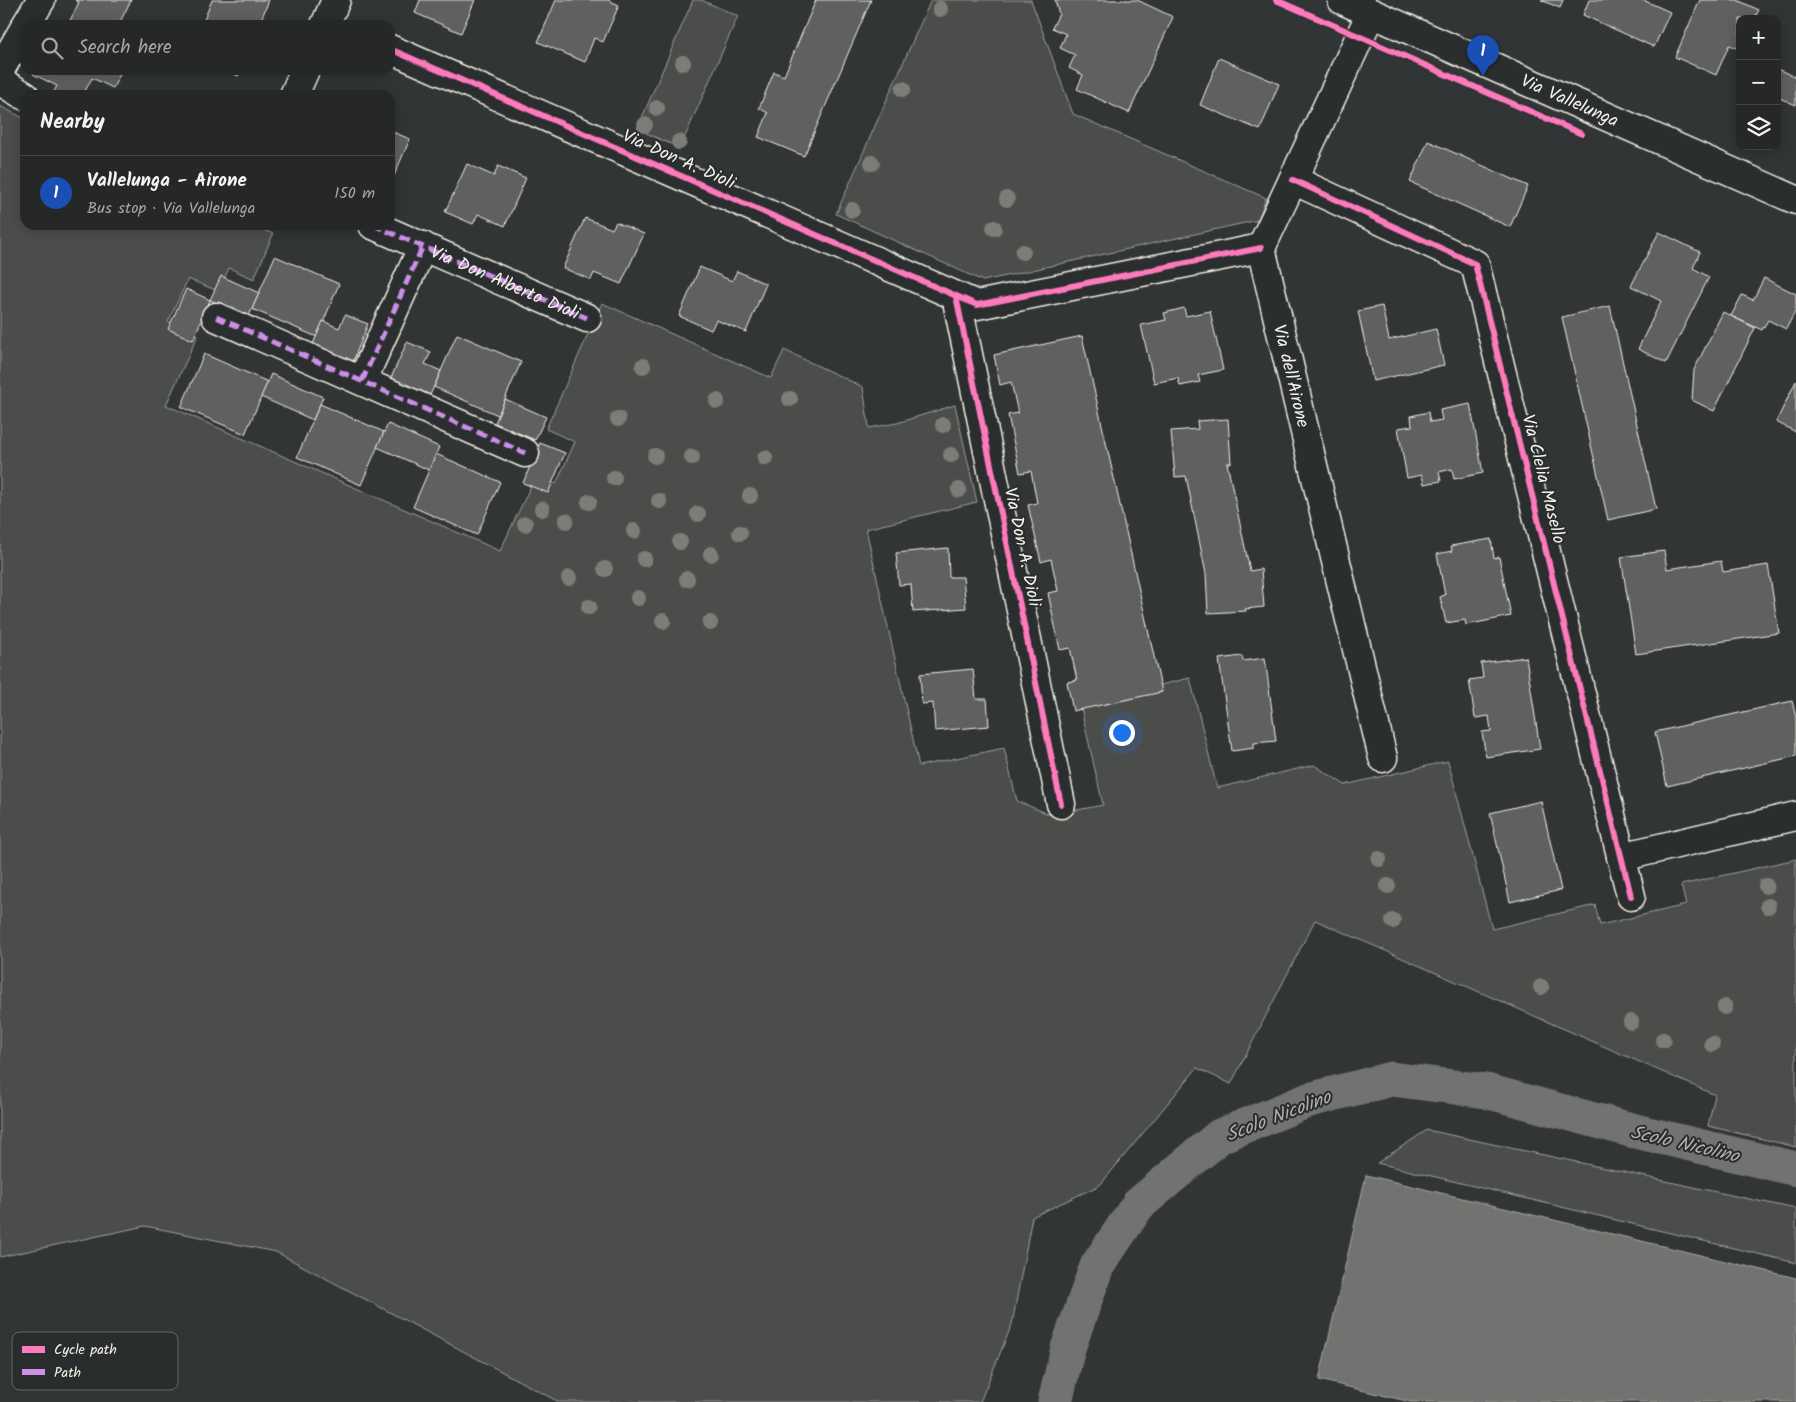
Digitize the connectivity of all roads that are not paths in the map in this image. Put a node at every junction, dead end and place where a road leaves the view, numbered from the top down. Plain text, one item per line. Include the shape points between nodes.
1 (41, 0) edge
2 (1342, 0) edge
3 (1371, 13) junction
4 (29, 20) edge
5 (20, 36) edge
6 (395, 51) edge
7 (0, 70) edge
8 (303, 75) edge
9 (0, 81) edge
10 (296, 90) edge
11 (20, 93) edge
12 (1293, 180) junction
13 (1796, 200) edge
14 (385, 230) edge
15 (423, 246) junction
16 (1261, 248) junction
17 (956, 296) junction
18 (216, 317) dead end
19 (587, 318) dead end
20 (362, 381) junction
21 (525, 453) dead end
22 (1383, 758) dead end
23 (1061, 804) dead end
24 (1796, 816) edge
25 (1621, 857) junction
26 (1631, 896) dead end

1 - 4 street
2 - 3 street, Via Vallelunga
3 - 12 street
3 - 13 street, Via Vallelunga
5 - 7 street
6 - 17 street, Via Don A. Dioli
8 - 10 street
9 - 11 street
12 - 16 street
12 - 25 street, Via Clelia Masello via 1475,264
14 - 15 street, Via Don Alberto Dioli
15 - 19 street, Via Don Alberto Dioli
15 - 20 street, Via Don Alberto Dioli
16 - 17 street, Via Don A. Dioli via 977,305
16 - 22 street, Via dell'Airone
17 - 23 street, Via Don A. Dioli
18 - 20 street
20 - 21 street
24 - 25 street
25 - 26 street, Via Clelia Masello

